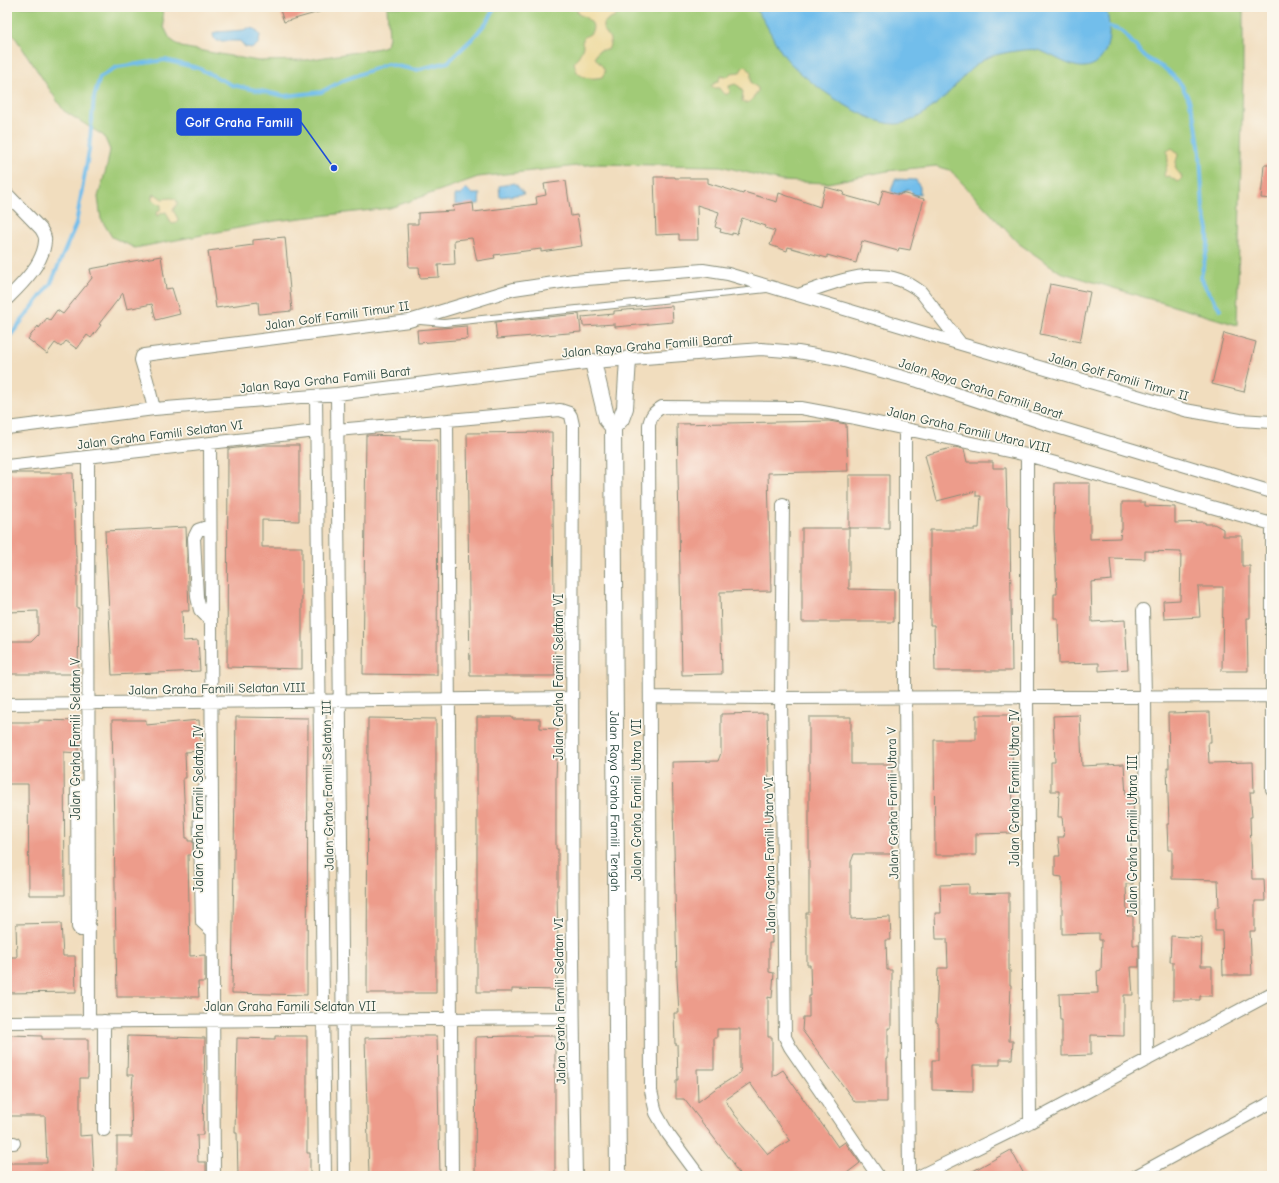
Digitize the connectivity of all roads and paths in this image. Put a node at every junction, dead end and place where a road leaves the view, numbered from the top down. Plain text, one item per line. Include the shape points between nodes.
1 (7, 194) edge
2 (776, 288) junction
3 (798, 295) junction
4 (7, 299) edge
5 (409, 321) junction
6 (960, 344) junction
7 (628, 359) junction
8 (593, 362) junction
9 (337, 394) junction
10 (316, 396) junction
11 (154, 409) junction
12 (655, 411) joint
13 (447, 421) junction
14 (1272, 422) edge
15 (613, 427) junction
16 (7, 428) edge
17 (904, 429) junction
18 (337, 430) junction
19 (316, 431) junction
20 (210, 442) junction
21 (1027, 455) junction
22 (88, 457) junction
23 (7, 466) edge
24 (1272, 492) edge
25 (783, 505) dead end
26 (1272, 524) edge
27 (1143, 610) dead end
28 (1027, 696) junction
29 (1145, 696) junction
30 (1272, 696) edge
31 (650, 697) junction
32 (905, 697) junction
33 (572, 698) junction
34 (781, 698) junction
35 (449, 700) junction
36 (319, 701) junction
37 (340, 701) junction
38 (211, 702) junction
39 (88, 703) junction
40 (7, 704) edge
41 (1272, 789) edge
42 (1272, 993) edge
43 (573, 1018) junction
44 (451, 1019) junction
45 (323, 1020) junction
46 (343, 1020) junction
47 (104, 1021) junction
48 (213, 1021) junction
49 (7, 1022) edge
50 (89, 1022) junction
51 (1147, 1060) junction
52 (1272, 1102) edge
53 (1030, 1122) junction
54 (104, 1130) dead end
55 (214, 1176) edge
56 (325, 1176) edge
57 (344, 1176) edge
58 (452, 1176) edge
59 (576, 1176) edge
60 (618, 1176) edge
61 (699, 1176) edge
62 (878, 1176) edge
63 (910, 1176) edge
64 (920, 1176) edge
65 (1136, 1176) edge

1 - 4 street via 41,229 45,241 41,258
2 - 3 street, Jalan Golf Famili Timur II
2 - 5 lane via 444,323
2 - 5 street, Jalan Golf Famili Timur II via 728,274 703,270 581,280 514,289
3 - 6 street, Jalan Golf Famili Timur II
3 - 6 street via 852,277 885,276 902,280 921,292
5 - 11 street, Jalan Golf Famili Timur II via 144,355 141,360
6 - 14 street, Jalan Golf Famili Timur II via 1185,410 1240,420
7 - 8 street, Jalan Raya Graha Famili Barat
7 - 15 street via 625,408 621,420
7 - 24 street, Jalan Raya Graha Famili Barat via 761,349 833,358 918,381 1044,423
8 - 9 street, Jalan Raya Graha Famili Barat
8 - 15 street, Jalan Raya Graha Famili Tengah via 607,420
9 - 10 street, Jalan Raya Graha Famili Barat
9 - 18 street, Jalan Graha Famili Selatan III
10 - 11 street, Jalan Raya Graha Famili Barat
10 - 19 street, Jalan Graha Famili Selatan III
11 - 16 street, Jalan Raya Graha Famili Barat
12 - 17 street, Jalan Graha Famili Utara VIII via 662,407 801,408
12 - 31 street, Jalan Graha Famili Utara VII via 649,425
13 - 18 street, Jalan Graha Famili Selatan VI
13 - 33 street, Jalan Graha Famili Selatan VI via 560,410 572,416
13 - 35 street
15 - 60 street, Jalan Raya Graha Famili Tengah
17 - 21 street, Jalan Graha Famili Utara VIII
17 - 32 street, Jalan Graha Famili Utara V
18 - 37 street, Jalan Graha Famili Selatan III
19 - 20 street, Jalan Graha Famili Selatan VI
19 - 36 street, Jalan Graha Famili Selatan III
20 - 22 street, Jalan Graha Famili Selatan VI
20 - 38 street, Jalan Graha Famili Selatan IV
21 - 26 street, Jalan Graha Famili Utara VIII
21 - 28 street, Jalan Graha Famili Utara IV
22 - 23 street, Jalan Graha Famili Selatan VI
22 - 39 street, Jalan Graha Famili Selatan V
25 - 34 street, Jalan Graha Famili Utara VI
26 - 30 street
27 - 29 street, Jalan Graha Famili Utara III
28 - 29 street
28 - 32 street
28 - 53 street, Jalan Graha Famili Utara IV
29 - 30 street
29 - 51 street, Jalan Graha Famili Utara III
30 - 41 street
31 - 34 street
31 - 61 street, Jalan Graha Famili Utara VII via 651,1091 656,1113
32 - 34 street
32 - 63 street, Jalan Graha Famili Utara V
33 - 35 street, Jalan Graha Famili Selatan VIII
33 - 43 street, Jalan Graha Famili Selatan VI
34 - 62 street, Jalan Graha Famili Utara VI via 785,1037
35 - 37 street, Jalan Graha Famili Selatan VIII
35 - 44 street
36 - 37 street, Jalan Graha Famili Selatan VIII
36 - 38 street, Jalan Graha Famili Selatan VIII
36 - 45 street, Jalan Graha Famili Selatan III
37 - 46 street, Jalan Graha Famili Selatan III
38 - 39 street, Jalan Graha Famili Selatan VIII
38 - 48 street, Jalan Graha Famili Selatan IV
39 - 40 street, Jalan Graha Famili Selatan VIII
39 - 50 street, Jalan Graha Famili Selatan V
42 - 51 street
43 - 44 street, Jalan Graha Famili Selatan VII
43 - 59 street, Jalan Graha Famili Selatan VI
44 - 46 street, Jalan Graha Famili Selatan VII
44 - 58 street
45 - 46 street, Jalan Graha Famili Selatan VII
45 - 48 street, Jalan Graha Famili Selatan VII
45 - 56 street, Jalan Graha Famili Selatan III
46 - 57 street, Jalan Graha Famili Selatan III
47 - 48 street, Jalan Graha Famili Selatan VII
47 - 50 street, Jalan Graha Famili Selatan VII
47 - 54 street
48 - 55 street, Jalan Graha Famili Selatan IV
49 - 50 street, Jalan Graha Famili Selatan VII
51 - 53 street
52 - 65 street
53 - 64 street

